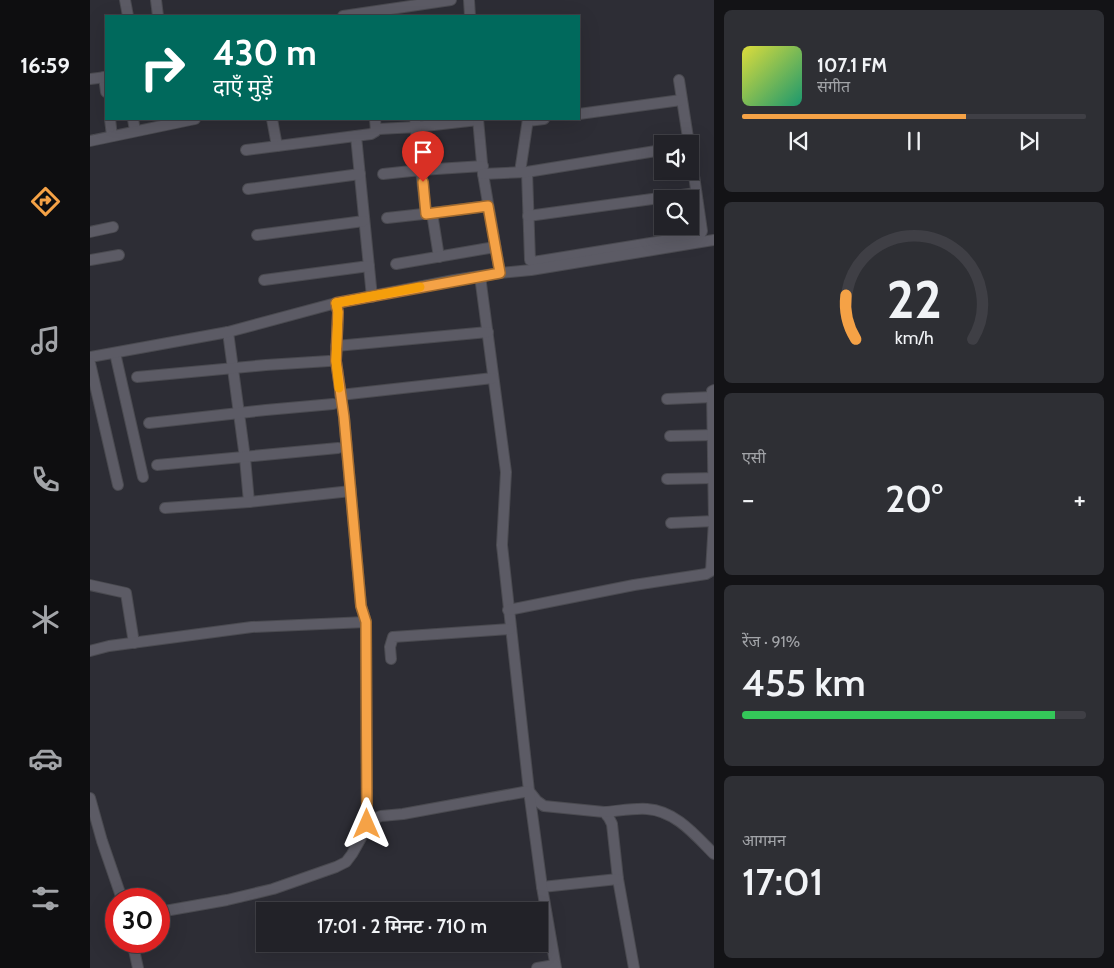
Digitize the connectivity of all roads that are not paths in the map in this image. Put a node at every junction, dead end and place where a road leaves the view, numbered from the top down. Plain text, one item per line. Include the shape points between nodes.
1 (125, 0) edge
2 (156, 0) edge
3 (450, 0) edge
4 (469, 0) edge
5 (128, 15) edge
6 (158, 15) edge
7 (350, 15) edge
8 (470, 15) edge
9 (105, 77) edge
10 (90, 79) edge
11 (679, 80) dead end
12 (681, 100) junction
13 (580, 114) edge
14 (110, 120) edge
15 (133, 120) edge
16 (190, 120) edge
17 (272, 120) edge
18 (374, 120) edge
19 (462, 120) edge
20 (478, 120) edge
21 (528, 120) edge
22 (416, 123) edge
23 (379, 130) dead end
24 (134, 131) junction
25 (687, 135) edge
26 (112, 136) junction
27 (356, 136) junction
28 (90, 141) edge
29 (277, 146) junction
30 (246, 150) dead end
31 (654, 151) edge
32 (420, 170) junction
33 (483, 170) junction
34 (524, 172) junction
35 (360, 174) junction
36 (383, 174) dead end
37 (248, 188) dead end
38 (654, 199) edge
39 (488, 206) junction
40 (699, 212) edge
41 (429, 213) junction
42 (528, 216) junction
43 (387, 218) dead end
44 (364, 221) junction
45 (113, 227) dead end
46 (90, 232) edge
47 (257, 235) dead end
48 (714, 240) edge
49 (495, 247) junction
50 (119, 255) dead end
51 (439, 257) junction
52 (90, 260) edge
53 (396, 264) dead end
54 (369, 266) junction
55 (500, 273) junction
56 (480, 276) junction
57 (264, 280) dead end
58 (372, 297) junction
59 (336, 303) junction
60 (228, 332) junction
61 (488, 332) junction
62 (336, 346) junction
63 (115, 352) junction
64 (90, 357) edge
65 (328, 361) dead end
66 (90, 363) edge
67 (233, 368) junction
68 (137, 377) dead end
69 (493, 378) junction
70 (713, 394) edge
71 (340, 395) junction
72 (667, 399) dead end
73 (333, 404) dead end
74 (240, 413) junction
75 (149, 423) dead end
76 (713, 435) edge
77 (670, 436) dead end
78 (338, 448) dead end
79 (245, 458) junction
80 (157, 465) dead end
81 (143, 477) dead end
82 (714, 478) edge
83 (667, 479) dead end
84 (118, 485) dead end
85 (351, 491) junction
86 (249, 502) junction
87 (165, 508) dead end
88 (714, 522) edge
89 (671, 523) dead end
90 (90, 585) edge
91 (508, 610) junction
92 (366, 622) junction
93 (510, 628) junction
94 (134, 643) junction
95 (90, 651) edge
96 (391, 659) dead end
97 (528, 791) junction
98 (90, 798) edge
99 (604, 812) junction
100 (373, 820) junction
101 (714, 854) edge
102 (618, 879) junction
103 (542, 887) junction
104 (118, 888) edge
105 (170, 910) edge
106 (135, 953) edge
107 (556, 966) edge
108 (138, 968) edge
109 (537, 968) edge
110 (634, 968) edge

1 - 5 street
2 - 6 street
3 - 7 street
4 - 8 street
9 - 10 street
11 - 12 street
12 - 13 street
12 - 25 street
14 - 26 street
15 - 24 street
16 - 24 street
17 - 29 street
18 - 27 street via 374,134
19 - 22 street
20 - 33 street
21 - 34 street
22 - 23 street
22 - 32 street
24 - 26 street
26 - 28 street
27 - 29 street
27 - 35 street
29 - 30 street
31 - 34 street
32 - 33 street
32 - 36 street
32 - 41 street
33 - 34 street
33 - 39 street
34 - 42 street
35 - 37 street
35 - 44 street
38 - 42 street
39 - 41 street
39 - 49 street
40 - 42 street via 700,235 533,262 530,260
41 - 43 street
41 - 51 street
44 - 47 street
44 - 54 street
45 - 46 street
48 - 55 street
49 - 51 street
49 - 55 street
50 - 52 street
51 - 53 street
54 - 57 street
54 - 58 street
55 - 56 street
56 - 58 street
56 - 61 street
58 - 59 street
59 - 60 street
59 - 62 street
60 - 63 street
60 - 67 street
61 - 62 street
61 - 69 street
62 - 71 street
63 - 64 street
63 - 81 street
65 - 67 street
66 - 84 street
67 - 68 street
67 - 74 street
69 - 71 street
69 - 91 street via 506,481 502,545
70 - 72 street
70 - 76 street
71 - 85 street
73 - 74 street
74 - 75 street
74 - 79 street
76 - 77 street
76 - 82 street
78 - 79 street
79 - 80 street
79 - 86 street
82 - 83 street
82 - 88 street
85 - 86 street
85 - 92 street via 361,606
86 - 87 street
88 - 89 street
88 - 91 street via 712,565 706,574
90 - 94 street via 126,593
91 - 93 street
92 - 94 street via 252,627
92 - 100 street
93 - 96 street via 393,637
93 - 97 street
94 - 95 street
97 - 99 street via 544,806
97 - 100 street
97 - 103 street
98 - 104 street
99 - 101 street via 658,810 684,824
99 - 102 street via 612,824
100 - 105 street via 346,862 336,867 227,900
102 - 103 street
102 - 110 street
103 - 107 street
106 - 108 street
107 - 109 street

